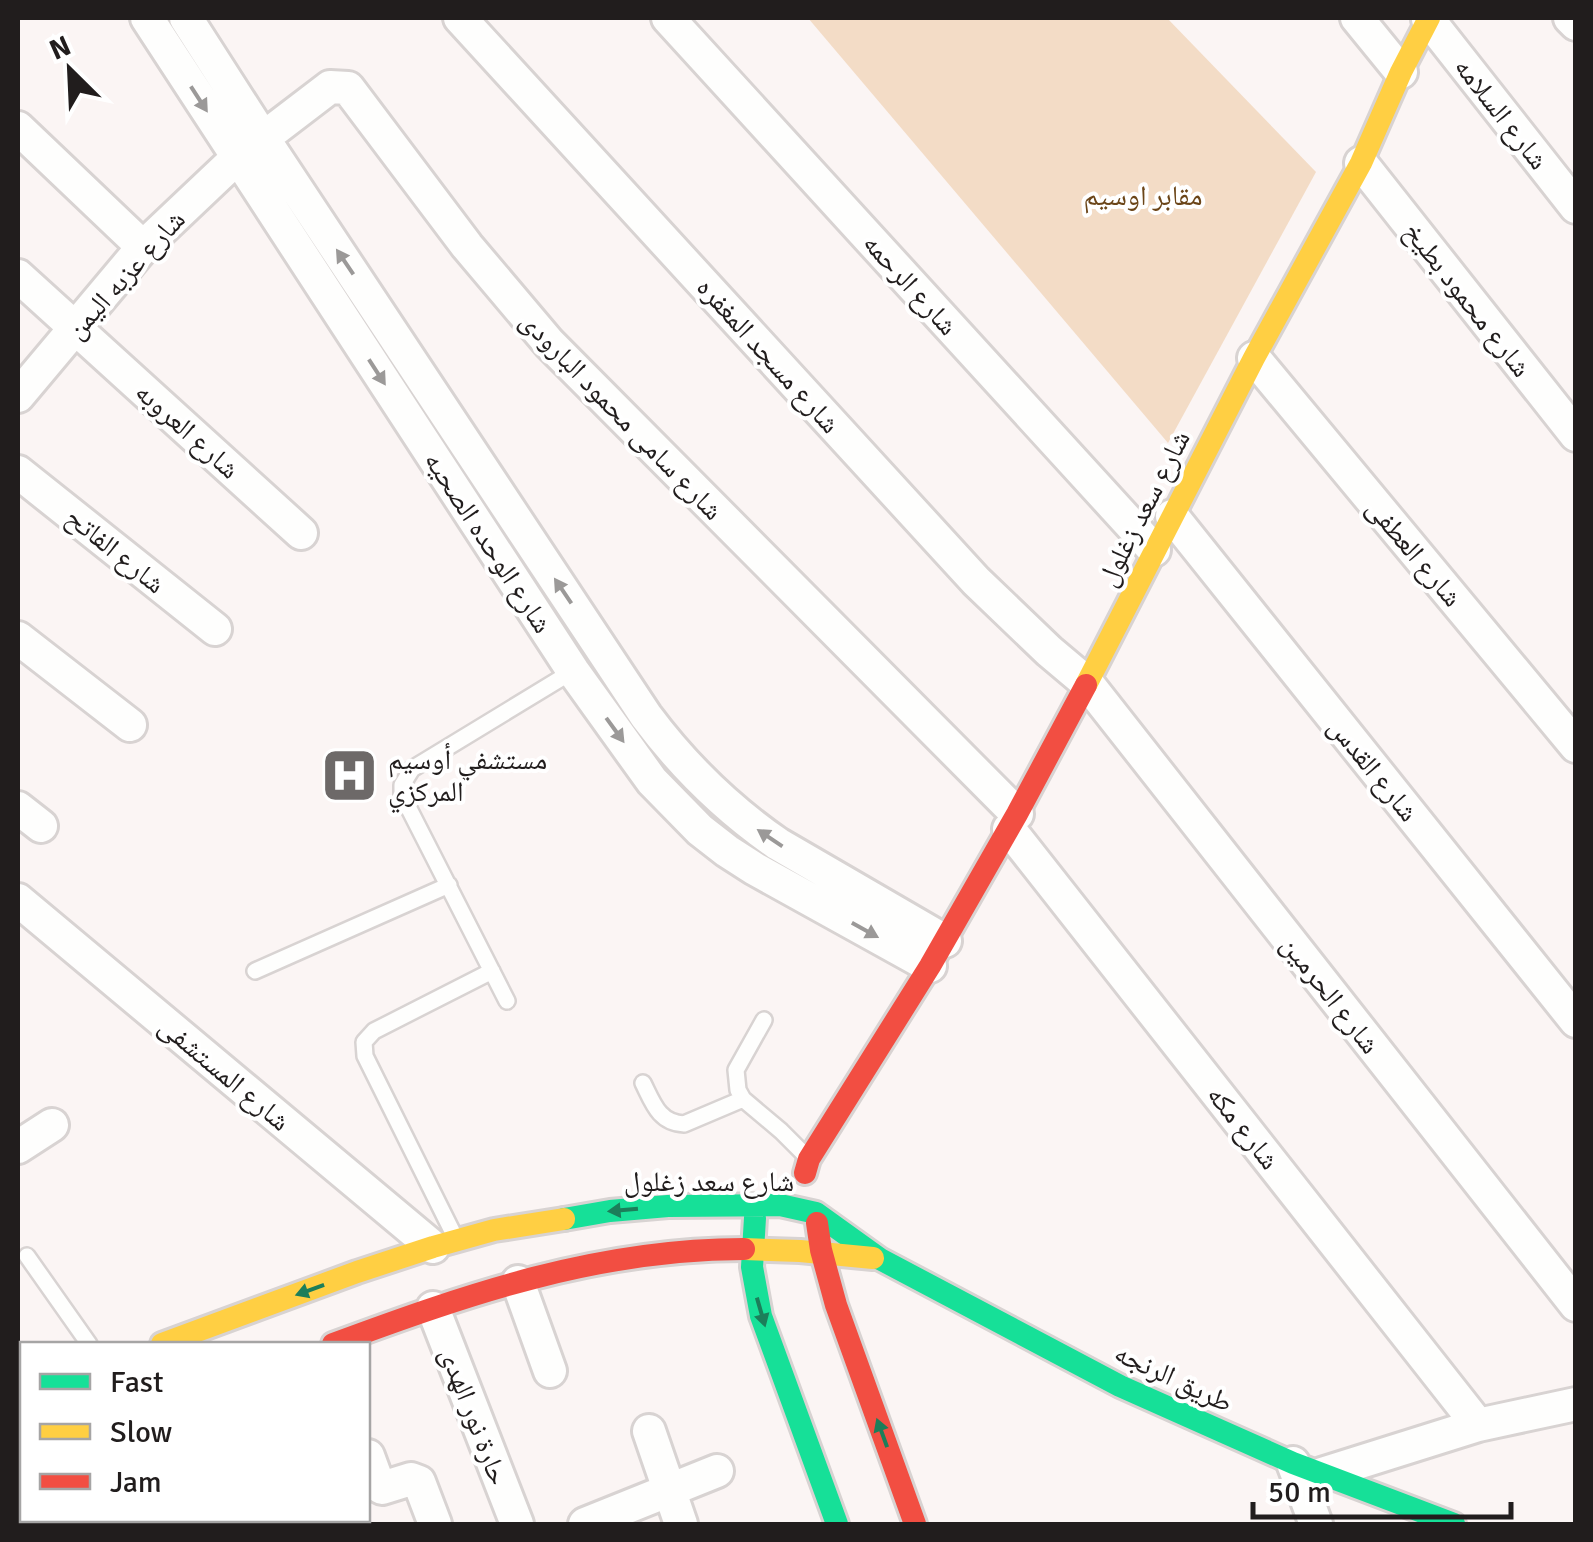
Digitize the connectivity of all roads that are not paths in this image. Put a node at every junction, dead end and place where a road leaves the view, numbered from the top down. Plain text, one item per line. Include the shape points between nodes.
1 (146, 18) edge
2 (186, 18) edge
3 (460, 18) edge
4 (668, 18) edge
5 (1358, 18) edge
6 (1428, 18) edge
7 (1570, 18) edge
8 (1576, 24) edge
9 (1400, 72) junction
10 (18, 128) edge
11 (250, 148) junction
12 (1361, 164) junction
13 (1576, 207) edge
14 (144, 247) junction
15 (18, 276) edge
16 (76, 326) junction
17 (1254, 358) junction
18 (18, 396) edge
19 (1576, 435) edge
20 (18, 472) edge
21 (1172, 516) junction
22 (302, 533) dead end
23 (1154, 550) junction
24 (214, 629) dead end
25 (18, 638) edge
26 (573, 672) junction
27 (1088, 683) junction
28 (130, 725) dead end
29 (1576, 746) edge
30 (1013, 822) junction
31 (449, 885) junction
32 (18, 900) edge
33 (938, 953) junction
34 (255, 971) dead end
35 (492, 971) junction
36 (506, 1001) dead end
37 (764, 1020) dead end
38 (1576, 1021) edge
39 (642, 1083) dead end
40 (742, 1099) junction
41 (52, 1124) dead end
42 (18, 1147) edge
43 (807, 1166) junction
44 (757, 1205) junction
45 (673, 1206) junction
46 (816, 1214) junction
47 (445, 1244) junction
48 (750, 1248) junction
49 (821, 1250) junction
50 (676, 1252) junction
51 (27, 1256) dead end
52 (880, 1259) junction
53 (518, 1282) junction
54 (1576, 1305) edge
55 (433, 1308) junction
56 (88, 1342) edge
57 (167, 1342) edge
58 (339, 1342) edge
59 (550, 1371) dead end
60 (1576, 1404) edge
61 (1478, 1425) junction
62 (649, 1430) dead end
63 (370, 1461) edge
64 (1308, 1468) junction
65 (716, 1471) dead end
66 (669, 1490) junction
67 (1446, 1523) edge
68 (436, 1524) edge
69 (516, 1524) edge
70 (585, 1524) edge
71 (681, 1524) edge
72 (837, 1524) edge
73 (914, 1524) edge
74 (1316, 1524) edge

1 -> 11 street, شارع الوحده الصحيه
2 - 11 street, شارع الوحده الصحيه
3 - 27 street, شارع مسجد المغفره via 976,582
4 - 23 street, شارع الرحمه
5 - 9 street
6 - 9 street, شارع سعد زغلول
6 - 13 street, شارع السلامه
7 - 8 street
9 - 12 street, شارع سعد زغلول
10 - 14 street
11 - 14 street, شارع عزبه اليمن
11 -> 26 street, شارع الوحده الصحيه
11 - 30 street, شارع سامى محمود البارودى via 330,88 348,88 549,343
33 -> 11 street, شارع الوحده الصحيه via 728,807 684,764
12 - 17 street, شارع سعد زغلول
12 - 19 street, شارع محمود بطيخ
14 - 16 street, شارع عزبه اليمن
15 - 16 street, شارع العروبه
16 - 18 street, شارع عزبه اليمن
16 - 22 street, شارع العروبه
17 - 21 street, شارع سعد زغلول
17 - 29 street, شارع العطفى
20 - 24 street, شارع الفاتح
21 - 23 street, شارع سعد زغلول
21 - 38 street, شارع القدس
23 - 27 street, شارع سعد زغلول
25 - 28 street
26 - 31 lane via 406,776 402,795
26 -> 33 street, شارع الوحده الصحيه via 652,781 700,830 755,870
27 - 30 street, شارع سعد زغلول
27 - 54 street, شارع الحرمين
30 - 33 street, شارع سعد زغلول
30 - 61 street, شارع مكه
31 - 34 lane
31 - 35 lane
32 - 47 street, شارع المستشفى
33 - 43 street, شارع سعد زغلول
35 - 36 lane
35 - 47 lane via 364,1042
37 - 40 lane via 736,1070
39 - 40 lane via 674,1124
40 - 43 lane via 781,1131
41 - 42 street
43 - 44 street
43 - 46 street
44 - 45 street, شارع سعد زغلول
44 - 46 street, شارع سعد زغلول
44 - 48 street
45 -> 47 street, شارع سعد زغلول via 552,1219
45 - 50 street via 690,1226
46 - 49 street
46 - 52 street, شارع سعد زغلول
47 -> 57 street, شارع سعد زغلول
48 - 49 street
48 - 50 street
48 -> 72 street via 761,1316
49 - 52 street
73 -> 49 street
50 - 53 street
51 - 56 lane
52 - 64 street, طريق الرنجه via 1120,1386
53 - 55 street
53 - 59 street
55 - 58 street
55 - 69 street, حارة نور الهدى
60 - 61 street
61 - 64 street
62 - 66 street
63 - 68 street via 382,1488 420,1482
64 - 67 street, طريق الرنجه
64 - 74 street
65 - 66 street
66 - 70 street
66 - 71 street

